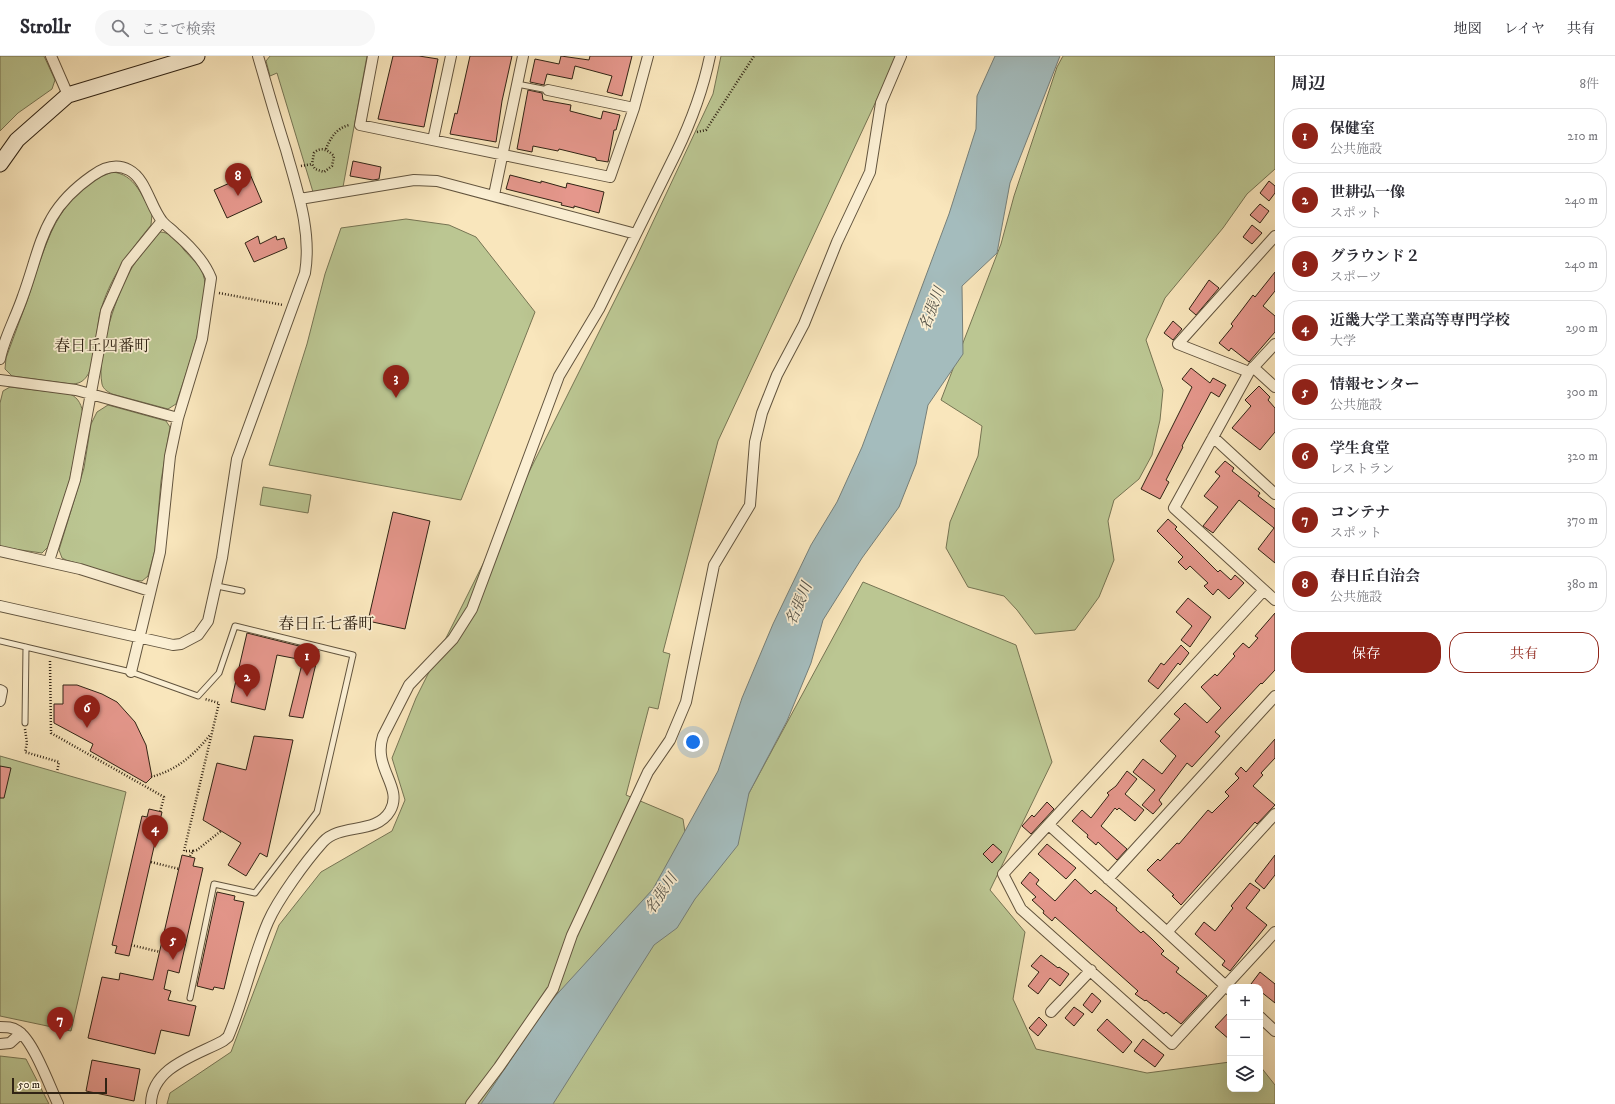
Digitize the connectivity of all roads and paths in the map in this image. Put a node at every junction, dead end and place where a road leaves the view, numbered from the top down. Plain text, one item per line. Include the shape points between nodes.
1 (51, 56) edge
2 (196, 56) edge
3 (258, 56) edge
4 (373, 56) edge
5 (451, 56) edge
6 (523, 56) edge
7 (648, 56) edge
8 (710, 56) edge
9 (754, 56) edge
10 (901, 56) edge
11 (517, 84) junction
12 (548, 90) joint
13 (68, 95) junction
14 (634, 108) junction
15 (360, 125) junction
16 (685, 133) junction
17 (433, 140) junction
18 (326, 149) junction
19 (502, 154) junction
20 (0, 164) edge
21 (312, 164) junction
22 (299, 166) dead end
23 (494, 196) junction
24 (300, 199) junction
25 (162, 221) junction
26 (636, 234) junction
27 (1275, 236) edge
28 (210, 291) junction
29 (283, 305) dead end
30 (1275, 344) edge
31 (0, 359) edge
32 (1251, 370) junction
33 (0, 380) edge
34 (1275, 387) edge
35 (91, 393) junction
36 (178, 418) junction
37 (1213, 438) junction
38 (1275, 494) edge
39 (0, 552) edge
40 (49, 561) junction
41 (217, 586) junction
42 (1264, 590) junction
43 (150, 591) junction
44 (242, 592) dead end
45 (1275, 600) edge
46 (0, 606) edge
47 (140, 639) junction
48 (0, 641) edge
49 (26, 647) junction
50 (50, 653) junction
51 (131, 672) junction
52 (0, 690) edge
53 (198, 696) junction
54 (1275, 696) edge
55 (0, 700) edge
56 (25, 723) dead end
57 (212, 733) junction
58 (26, 734) dead end
59 (57, 772) dead end
60 (152, 777) dead end
61 (160, 812) dead end
62 (1275, 814) edge
63 (1049, 825) junction
64 (221, 831) dead end
65 (192, 851) junction
66 (190, 856) dead end
67 (150, 862) dead end
68 (179, 869) dead end
69 (1108, 879) junction
70 (1167, 932) junction
71 (1275, 932) edge
72 (131, 945) dead end
73 (160, 952) dead end
74 (1091, 970) junction
75 (1231, 984) edge
76 (1227, 987) edge
77 (1227, 989) edge
78 (190, 998) dead end
79 (1051, 1012) dead end
80 (1263, 1020) edge
81 (0, 1027) edge
82 (1275, 1031) edge
83 (21, 1033) junction
84 (0, 1044) edge
85 (58, 1104) edge
86 (151, 1104) edge
87 (471, 1104) edge

1 - 13 street
2 - 13 street
3 - 24 street
4 - 15 street
5 - 17 street
6 - 11 street
7 - 14 street
8 - 16 street via 705,80
9 - 16 path via 706,130
10 - 87 street via 881,103 870,172 836,242 804,324 777,374 762,413 755,442 750,505 714,565 686,702 670,740 648,772 572,935 553,989
11 - 12 lane
11 - 19 street
12 - 14 street
13 - 20 street via 16,140
14 - 19 street via 610,177
15 - 17 street
15 - 18 path via 344,126 331,137
16 - 26 street
17 - 19 street
18 - 21 path via 314,153
18 - 21 path via 334,156 329,170 320,172
19 - 23 street
21 - 22 path
23 - 24 street via 449,183 414,180
23 - 26 street
24 - 41 street via 306,232 305,274 237,459
25 - 28 street via 207,269 211,278
25 - 31 street via 137,177 124,168 108,168 79,185 56,208 44,230
25 - 35 street via 127,264 115,286 104,321
26 - 86 street via 598,309 559,376 470,614 453,639 409,685 383,736 380,745 381,762 394,794 390,811 379,822 335,834 324,841 282,898 268,922 228,1037 167,1070 153,1088
27 - 32 street via 1178,344
28 - 29 path
28 - 36 street via 202,339
30 - 32 street
32 - 34 street
32 - 37 street
33 - 35 street
35 - 36 street
35 - 40 street via 75,480
36 - 43 street via 166,481 160,552
37 - 38 street
37 - 42 street via 1174,508
39 - 40 street
40 - 43 street
41 - 44 lane
41 - 47 street via 208,621 198,635 181,644 173,645
42 - 45 street
42 - 63 street
43 - 47 street
46 - 47 street
47 - 51 street
48 - 49 lane
49 - 50 lane
49 - 56 lane
50 - 51 lane
50 - 61 path via 51,733 164,797
51 - 53 lane
52 - 55 street
53 - 57 path via 219,703
53 - 78 lane via 219,673 235,626 353,655 317,812 255,892 214,884
54 - 69 street
57 - 60 path via 195,753 179,766
57 - 65 path via 184,851
58 - 59 path via 25,752 59,762
62 - 70 street
63 - 69 street
63 - 74 street via 1003,874 1021,909
64 - 65 path via 197,850
65 - 66 path
67 - 68 path
69 - 70 street
70 - 76 street
71 - 75 street
72 - 73 path
74 - 77 street via 1172,1044
74 - 79 street
80 - 82 street
81 - 83 street via 10,1027
83 - 84 street via 10,1043
83 - 85 street via 29,1042

